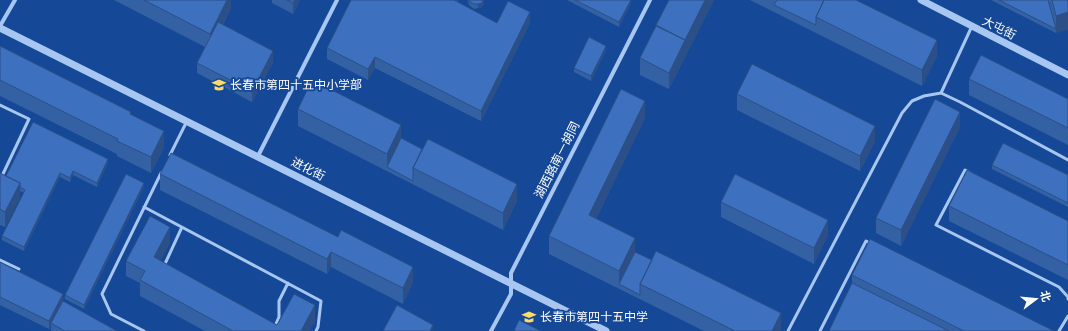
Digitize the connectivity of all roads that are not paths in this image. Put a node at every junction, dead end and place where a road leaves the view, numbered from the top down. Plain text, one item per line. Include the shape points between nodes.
1 (15, 0) edge
2 (337, 0) edge
3 (650, 0) edge
4 (921, 0) edge
5 (972, 26) junction
6 (0, 27) edge
7 (1068, 75) edge
8 (941, 93) junction
9 (0, 105) edge
10 (187, 121) junction
11 (258, 156) junction
12 (1068, 160) edge
13 (167, 161) edge
14 (164, 168) edge
15 (972, 174) edge
16 (0, 175) edge
17 (144, 207) junction
18 (182, 227) junction
19 (873, 244) edge
20 (0, 260) edge
21 (19, 270) edge
22 (170, 271) edge
23 (288, 283) junction
24 (511, 283) junction
25 (1068, 298) edge
26 (1068, 316) edge
27 (274, 329) edge
28 (144, 331) edge
29 (316, 331) edge
30 (491, 331) edge
31 (606, 331) edge
32 (788, 331) edge
33 (820, 331) edge
34 (1059, 331) edge

1 - 6 street
2 - 11 street
3 - 24 street, 湖西路南一胡同 via 510,273
4 - 5 street, 大屯街
5 - 7 street, 大屯街
5 - 8 lane
6 - 10 street, 进化街
8 - 12 lane
8 - 32 lane via 912,101 902,112
9 - 16 lane via 29,119 2,176
10 - 11 street, 进化街
10 - 13 lane
11 - 24 street, 进化街
14 - 17 lane
15 - 25 lane via 965,170 936,225 1059,287
17 - 18 lane
17 - 28 lane via 102,294 111,314
18 - 22 lane via 163,267
18 - 23 lane
19 - 33 lane via 866,241
20 - 21 lane
23 - 27 lane via 279,302 279,317
23 - 29 lane via 321,300
24 - 30 street, 湖西路南一胡同 via 511,294
24 - 31 street, 进化街
26 - 34 lane

